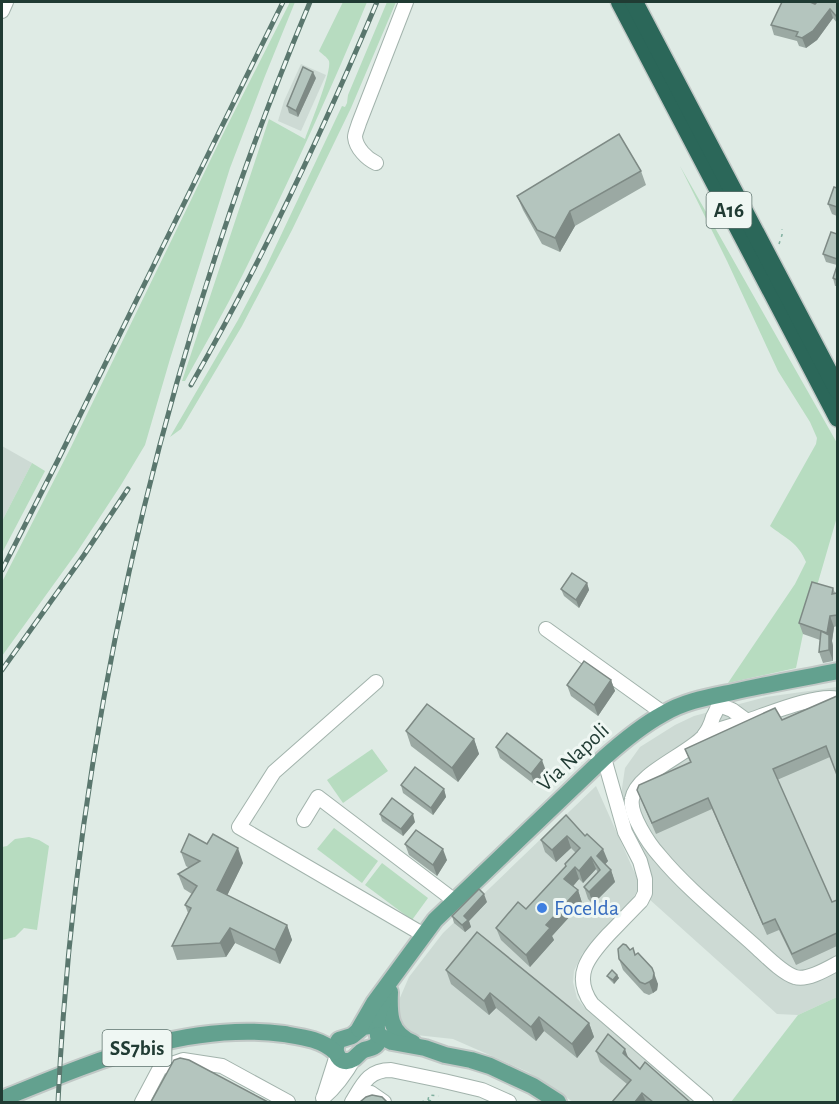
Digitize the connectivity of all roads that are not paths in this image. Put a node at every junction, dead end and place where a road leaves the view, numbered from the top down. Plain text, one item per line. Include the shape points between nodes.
1 (6, 2) edge
2 (406, 2) edge
3 (620, 2) edge
4 (634, 2) edge
5 (2, 11) edge
6 (376, 163) dead end
7 (837, 390) edge
8 (837, 418) edge
9 (546, 629) dead end
10 (837, 671) edge
11 (376, 682) dead end
12 (837, 699) edge
13 (718, 700) junction
14 (663, 713) junction
15 (747, 721) junction
16 (705, 734) junction
17 (604, 758) junction
18 (304, 819) dead end
19 (455, 900) junction
20 (424, 935) junction
21 (837, 963) edge
22 (394, 979) junction
23 (353, 1033) junction
24 (304, 1037) junction
25 (370, 1043) junction
26 (425, 1048) junction
27 (336, 1053) junction
28 (445, 1055) junction
29 (2, 1099) edge
30 (322, 1100) edge
31 (353, 1100) edge
32 (142, 1102) edge
33 (288, 1102) edge
34 (384, 1102) edge
35 (508, 1102) edge
36 (558, 1102) edge
37 (706, 1102) edge

1 - 5 street
2 - 6 street via 355,138 360,150
3 - 8 highway, A16
4 - 7 highway, A16
9 - 14 street
10 - 13 main road, Via Napoli
11 - 20 street via 274,772 239,827
12 - 15 street via 816,699
13 - 14 main road, Via Napoli via 684,704
13 - 15 street
13 - 16 street
14 - 17 main road, Via Napoli
15 - 16 street
16 - 21 street via 647,777 634,792 632,811 642,830 677,874 781,969 804,978
17 - 19 main road, Via Napoli
17 - 37 street via 625,832 640,861 645,893 591,954 583,972 586,996
18 - 19 street via 318,797
19 - 20 main road, Via Napoli
20 - 22 main road, Via Napoli
22 - 23 main road, Via Napoli
22 - 25 main road, Via Napoli via 379,1010
22 - 26 main road via 390,1013 394,1027 408,1041
23 - 24 main road, SS7bis
23 - 25 main road via 371,1027
23 - 27 main road, Via Napoli via 339,1040
24 - 27 main road, SS7bis via 329,1046
24 - 29 main road, SS7bis via 243,1031 172,1040 109,1057
25 - 26 main road
25 - 27 main road via 353,1060 345,1061
25 - 28 main road via 422,1056
25 - 30 street, Via Napoli
26 - 28 main road
27 - 30 street, Via Napoli
28 - 36 main road via 511,1075
31 - 34 street via 371,1093
31 - 35 street via 372,1074 391,1070 482,1090
32 - 33 street via 160,1068 183,1060 222,1066

